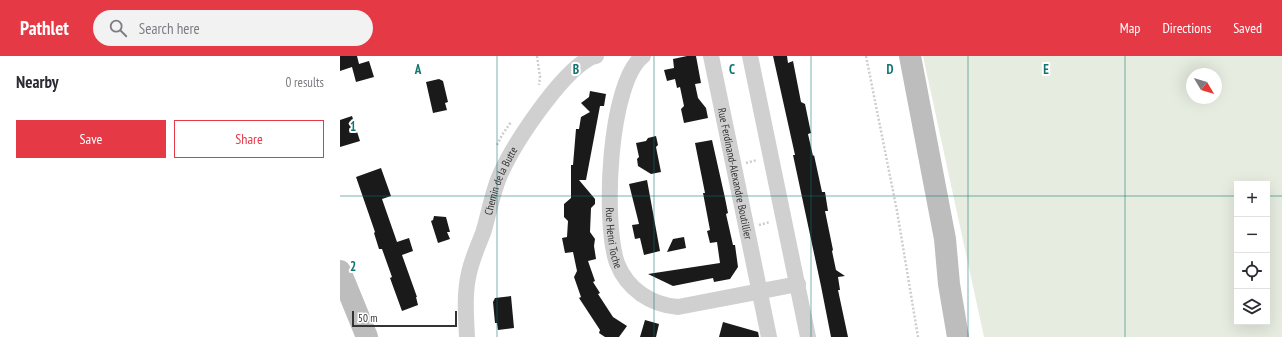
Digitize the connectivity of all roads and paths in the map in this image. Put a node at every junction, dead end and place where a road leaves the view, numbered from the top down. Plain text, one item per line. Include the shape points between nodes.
1 (596, 56) edge
2 (711, 56) edge
3 (750, 56) edge
4 (866, 56) edge
5 (910, 56) edge
6 (640, 57) edge
7 (771, 157) junction
8 (734, 166) junction
9 (784, 220) junction
10 (746, 227) junction
11 (945, 239) junction
12 (340, 271) edge
13 (798, 284) junction
14 (760, 291) junction
15 (367, 337) edge
16 (467, 337) edge
17 (769, 337) edge
18 (808, 337) edge
19 (918, 337) edge
20 (958, 337) edge
21 (971, 337) edge

1 - 16 street, Chemin de la Butte via 574,69 557,88 527,128 500,174 469,274 465,309
2 - 8 street, Rue Ferdinand-Alexandre Boutillier
3 - 7 street
4 - 19 path via 897,211
5 - 11 main road
6 - 14 street, Rue Henri Toche via 623,92 610,168 609,195 613,243 617,263 625,279 638,292 654,302 669,306 683,306
7 - 8 path
7 - 9 street
8 - 10 street, Rue Ferdinand-Alexandre Boutillier
9 - 10 path
9 - 13 street
10 - 14 street, Rue Ferdinand-Alexandre Boutillier
11 - 20 main road
11 - 21 main road via 955,267
12 - 15 main road
13 - 14 street
13 - 18 street
14 - 17 street, Rue Ferdinand-Alexandre Boutillier

